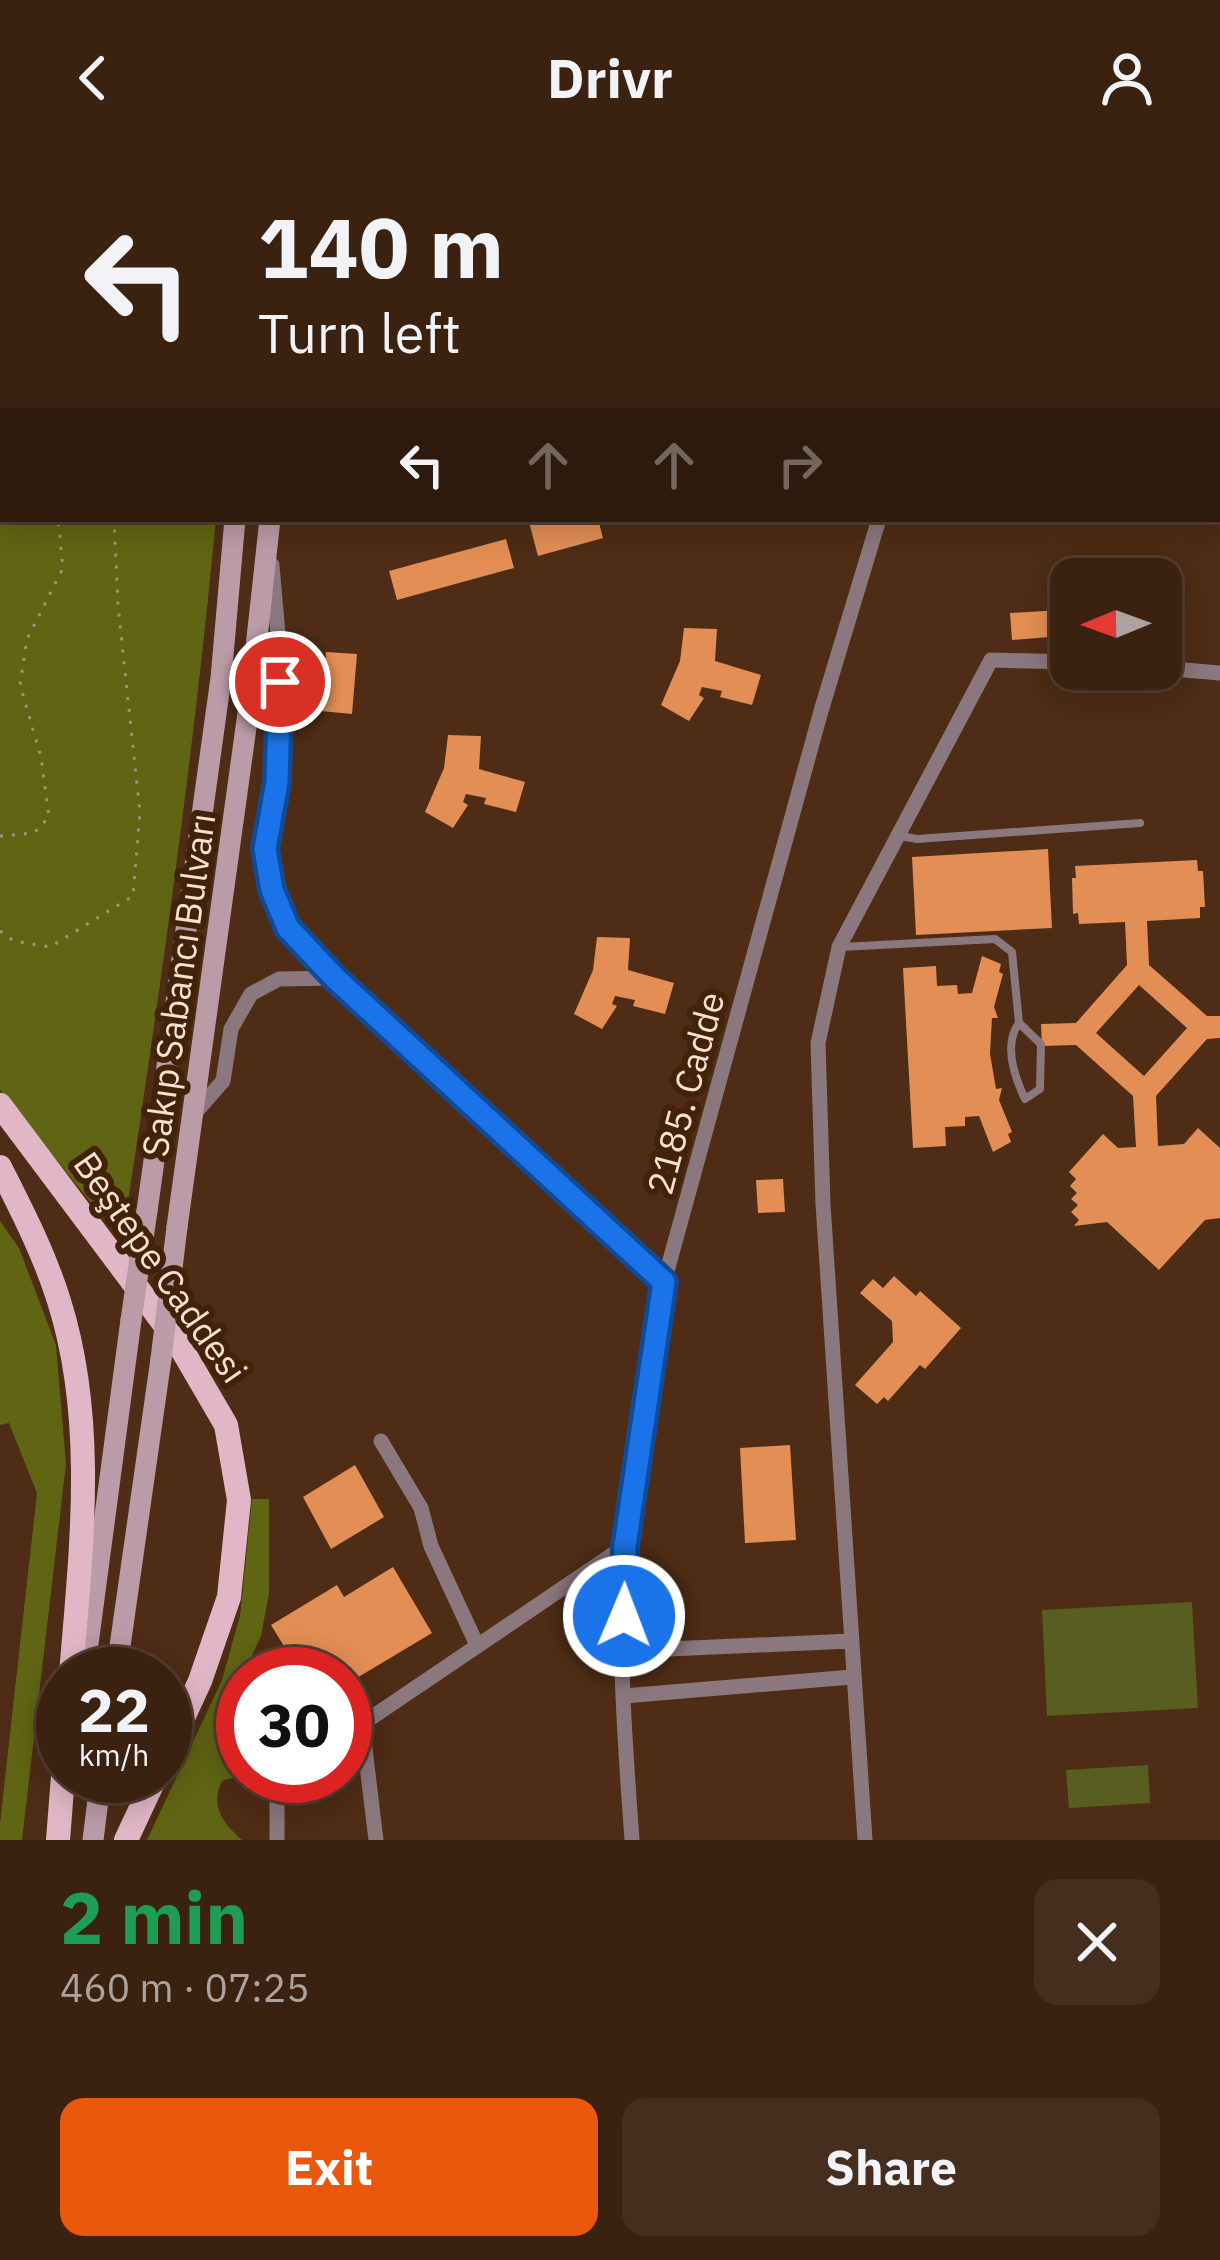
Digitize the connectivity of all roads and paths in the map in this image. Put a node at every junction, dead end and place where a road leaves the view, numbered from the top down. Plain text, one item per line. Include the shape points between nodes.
1 (58, 522) edge
2 (114, 522) edge
3 (235, 522) edge
4 (878, 522) edge
5 (270, 527) edge
6 (1050, 661) edge
7 (1182, 670) edge
8 (1220, 673) edge
9 (1140, 823) dead end
10 (898, 835) junction
11 (0, 836) edge
12 (0, 931) edge
13 (839, 947) junction
14 (335, 978) junction
15 (1019, 1023) junction
16 (0, 1105) edge
17 (194, 1114) junction
18 (0, 1167) edge
19 (664, 1282) junction
20 (381, 1441) dead end
21 (625, 1546) junction
22 (850, 1641) junction
23 (477, 1645) junction
24 (73, 1647) edge
25 (88, 1647) edge
26 (120, 1647) edge
27 (623, 1652) junction
28 (852, 1677) junction
29 (624, 1696) junction
30 (192, 1699) edge
31 (372, 1717) edge
32 (64, 1803) edge
33 (98, 1803) edge
34 (144, 1803) edge
35 (277, 1803) edge
36 (372, 1803) edge
37 (60, 1840) edge
38 (93, 1840) edge
39 (127, 1840) edge
40 (278, 1840) edge
41 (376, 1840) edge
42 (632, 1840) edge
43 (865, 1840) edge

1 - 11 path via 63,568 27,639 20,686 50,817 34,832
2 - 12 path via 140,812 133,896 50,947
3 - 25 main road, Sakıp Sabancı Bulvarı, bridge via 221,678
4 - 19 street, 2185. Cadde
5 - 14 street via 281,713 265,849 288,928
5 - 17 main road, Sakıp Sabancı Bulvarı
6 - 10 street via 991,660
7 - 8 street
9 - 10 lane
10 - 13 street
13 - 15 lane via 995,939 1012,952
13 - 22 street via 818,1043
14 - 17 street via 279,979 251,994 231,1029 223,1081
14 - 19 street
15 - 15 lane via 1014,1075 1025,1099 1040,1089 1041,1044
16 - 30 main road, Beştepe Caddesi via 177,1341 226,1425 239,1500 229,1597
17 - 26 main road, Sakıp Sabancı Bulvarı, bridge
18 - 24 main road via 43,1252 73,1356 82,1510
19 - 21 street, 2185. Cadde
20 - 23 street via 421,1508 430,1546
21 - 23 street
21 - 27 street, 2185. Cadde
22 - 27 street
22 - 28 street
23 - 31 street
27 - 29 street, 2185. Cadde
28 - 29 street
28 - 43 street
29 - 42 street, 2185. Cadde
32 - 37 main road
33 - 38 main road
34 - 39 main road
35 - 40 street
36 - 41 street

